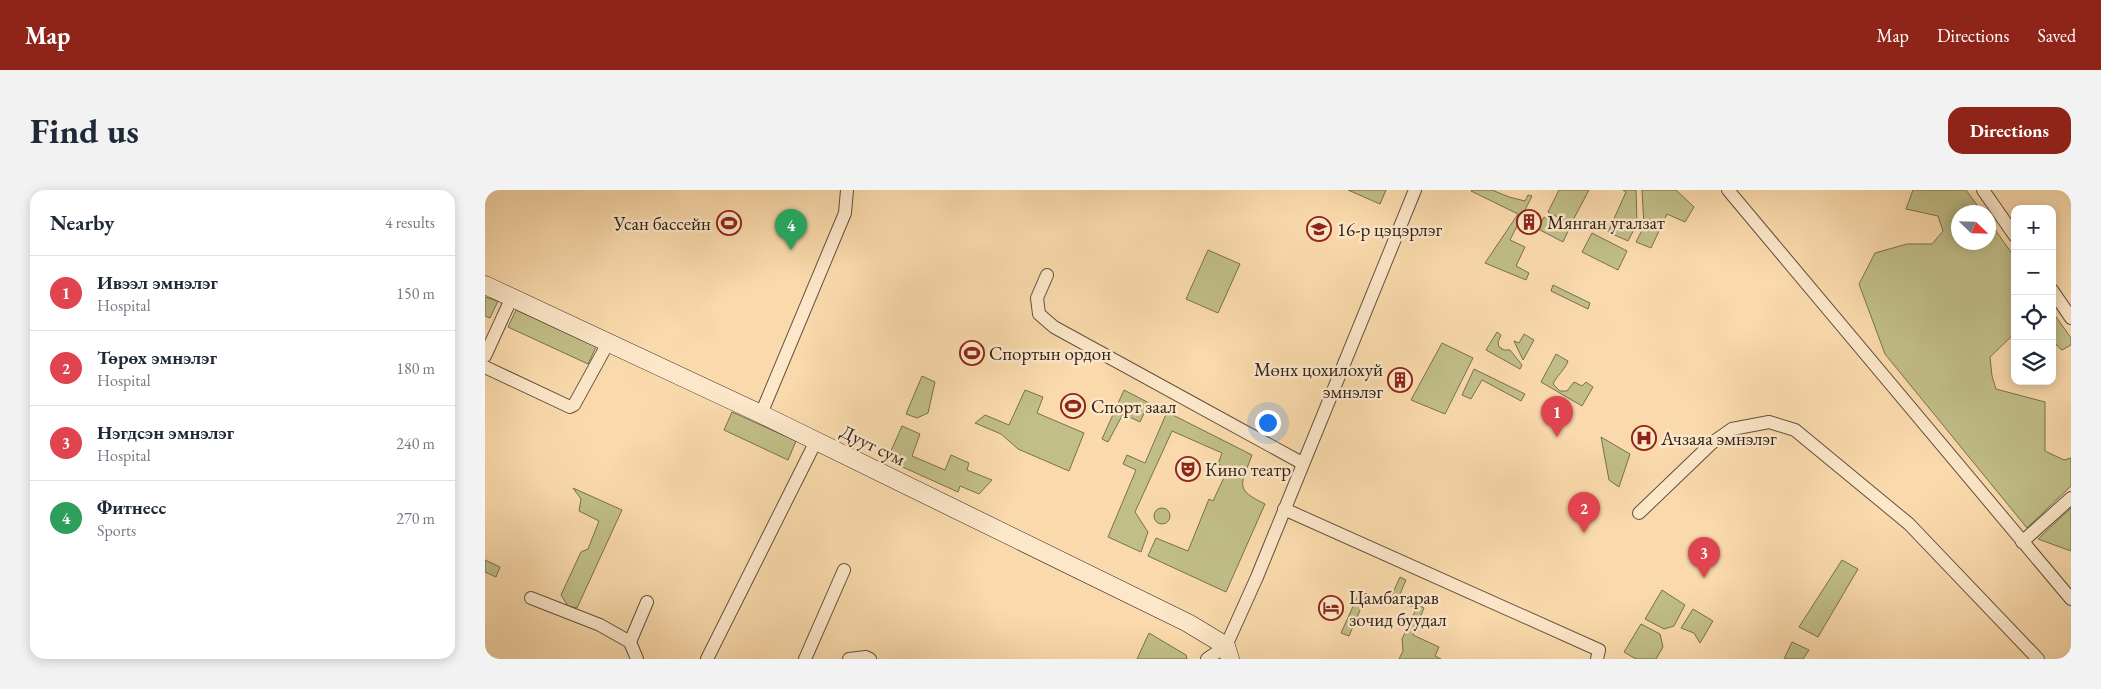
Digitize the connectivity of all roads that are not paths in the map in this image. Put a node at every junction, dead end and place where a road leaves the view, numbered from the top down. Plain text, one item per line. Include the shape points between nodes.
1 (847, 190) edge
2 (1415, 190) edge
3 (1728, 190) edge
4 (1983, 190) edge
5 (2011, 230) edge
6 (1047, 275) dead end
7 (485, 284) edge
8 (2055, 295) edge
9 (512, 297) junction
10 (2071, 318) edge
11 (608, 343) junction
12 (485, 356) edge
13 (485, 367) edge
14 (761, 414) junction
15 (816, 441) junction
16 (1302, 464) junction
17 (2071, 498) edge
18 (1284, 509) junction
19 (1639, 513) dead end
20 (2022, 542) junction
21 (844, 570) dead end
22 (531, 598) dead end
23 (2071, 599) edge
24 (647, 602) dead end
25 (630, 642) junction
26 (1228, 652) edge
27 (637, 659) edge
28 (707, 659) edge
29 (805, 659) edge
30 (849, 659) edge
31 (870, 659) edge
32 (1207, 659) edge
33 (1597, 659) edge
34 (2038, 659) edge

1 - 14 street via 845,213
2 - 16 street
3 - 20 street
4 - 5 street
6 - 16 street via 1037,298 1039,314 1055,327
7 - 9 main road, Дуут сум
8 - 10 street
9 - 11 main road, Дуут сум
9 - 12 street
11 - 13 street via 570,407
11 - 14 main road, Дуут сум
14 - 15 main road, Дуут сум
15 - 26 main road, Дуут сум via 1189,623
15 - 28 street
16 - 18 street
17 - 20 street
18 - 26 street
18 - 33 street via 1599,650
19 - 34 street via 1711,443 1732,429 1769,422 1795,430 1909,524
20 - 23 street
21 - 29 street
22 - 25 street via 600,624
24 - 25 street
25 - 27 street
26 - 32 street
30 - 31 street via 866,656

